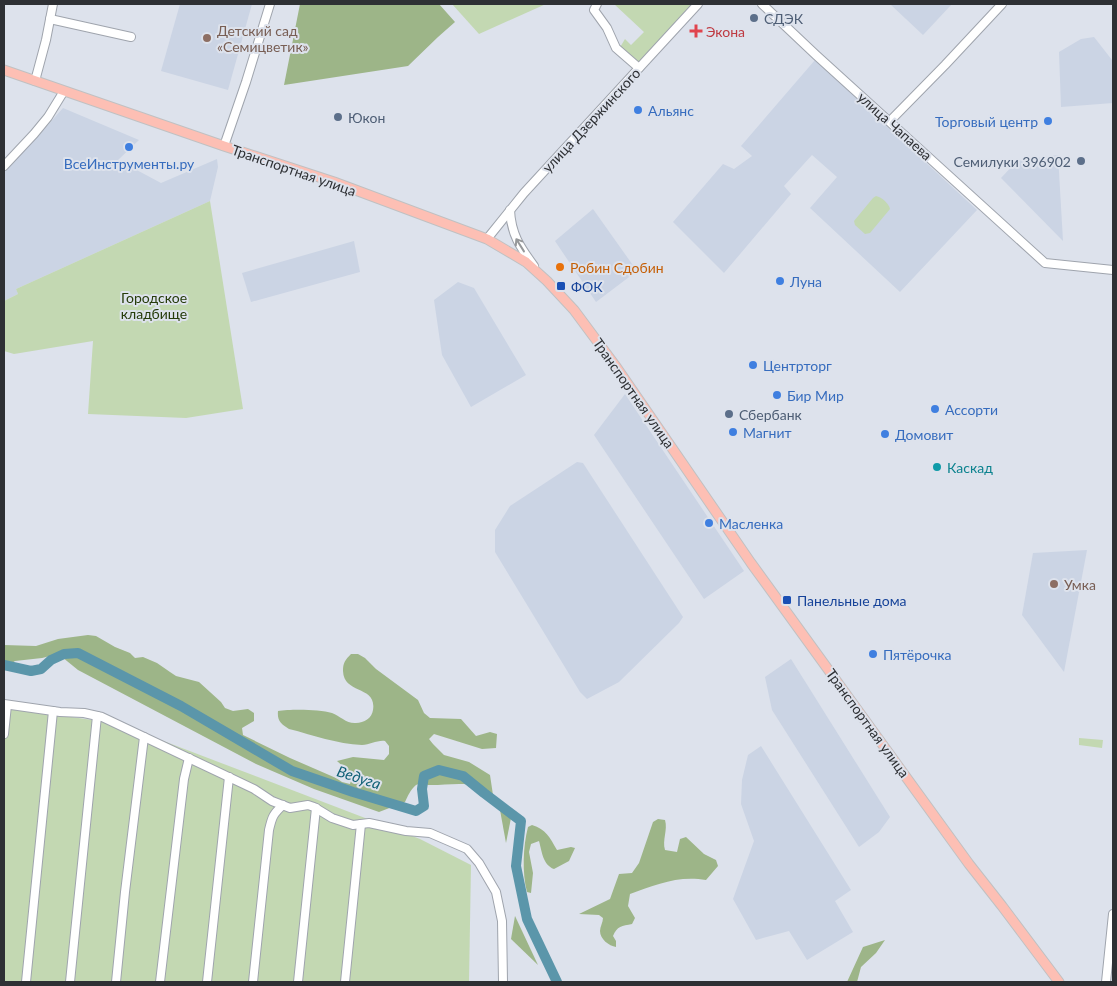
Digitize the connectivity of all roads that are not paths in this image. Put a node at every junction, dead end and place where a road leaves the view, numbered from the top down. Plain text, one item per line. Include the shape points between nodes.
1 (52, 4) edge
2 (270, 4) edge
3 (597, 4) edge
4 (698, 4) edge
5 (762, 4) edge
6 (1002, 4) edge
7 (50, 19) junction
8 (131, 37) dead end
9 (639, 68) junction
10 (4, 70) edge
11 (36, 81) junction
12 (64, 91) junction
13 (890, 121) junction
14 (224, 146) junction
15 (4, 166) edge
16 (510, 210) junction
17 (487, 239) junction
18 (1113, 270) edge
19 (541, 276) junction
20 (5, 705) edge
21 (53, 712) junction
22 (97, 716) junction
23 (4, 734) edge
24 (144, 737) junction
25 (189, 758) junction
26 (229, 777) junction
27 (283, 805) junction
28 (316, 808) junction
29 (361, 824) junction
30 (1113, 914) edge
31 (26, 982) edge
32 (70, 982) edge
33 (116, 982) edge
34 (160, 982) edge
35 (207, 982) edge
36 (253, 982) edge
37 (298, 982) edge
38 (345, 982) edge
39 (503, 982) edge
40 (1059, 982) edge
41 (1106, 982) edge

1 - 7 street
2 - 14 street
3 - 9 street via 594,10 616,48
4 - 9 street, улица Дзержинского
5 - 13 street, улица Чапаева
6 - 13 street
7 - 8 street
7 - 11 street
9 - 16 street, улица Дзержинского
10 - 11 main road, Транспортная улица
11 - 12 main road, Транспортная улица
12 - 14 main road, Транспортная улица
12 - 15 street via 48,117
13 - 18 street, улица Чапаева via 1045,263
14 - 17 main road, Транспортная улица via 334,182
16 - 17 street, улица Дзержинского
19 -> 16 street via 516,238
17 - 19 main road, Транспортная улица via 526,262
19 - 40 main road, Транспортная улица via 574,310 612,361 751,563
20 - 21 street
20 - 23 street
21 - 22 street
21 - 31 street
22 - 24 street
22 - 32 street
24 - 25 street
24 - 33 street
25 - 26 street
25 - 34 street
26 - 27 street
26 - 35 street
27 - 28 street
27 - 36 street via 272,817 269,830
28 - 29 street via 343,822
28 - 37 street
29 - 38 street
29 - 39 street via 430,833 467,849 496,892 502,921
30 - 41 street

